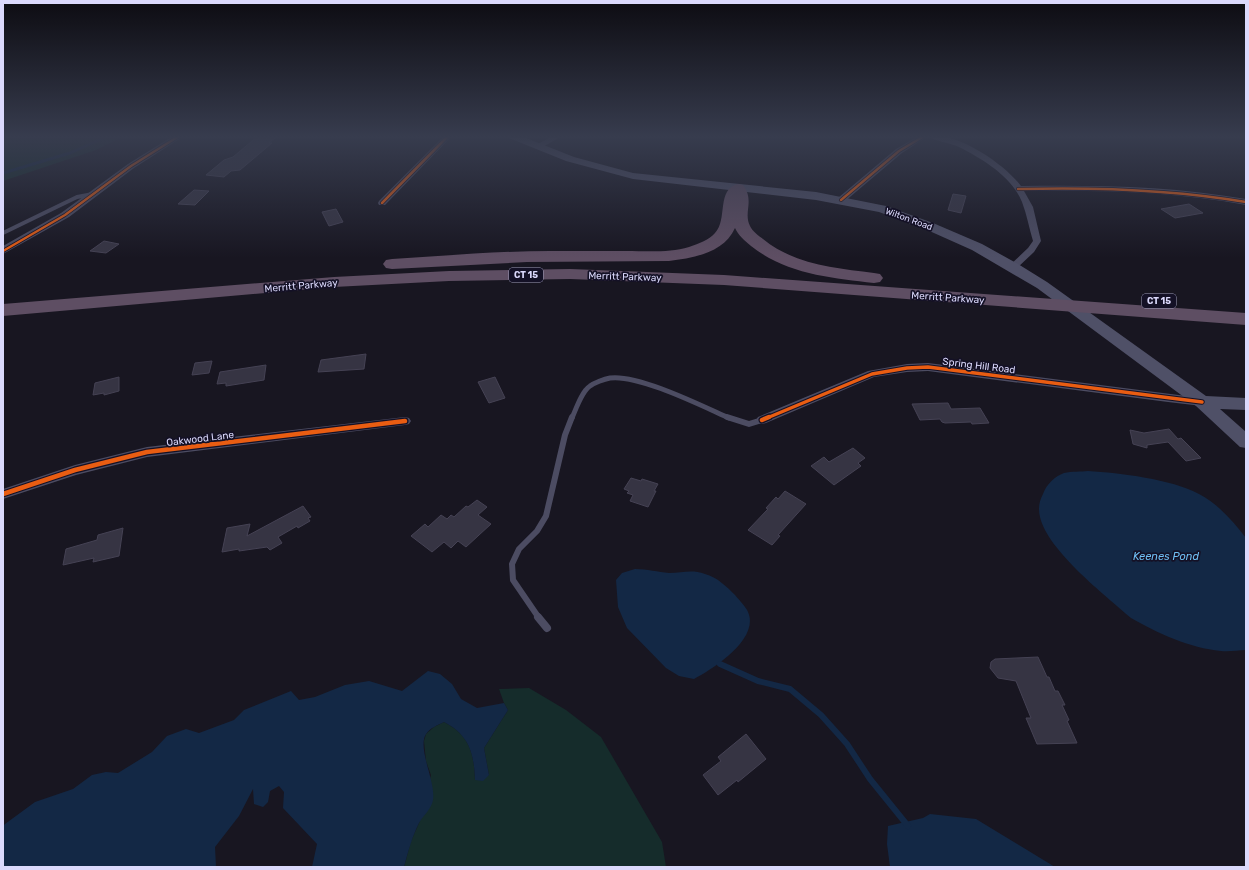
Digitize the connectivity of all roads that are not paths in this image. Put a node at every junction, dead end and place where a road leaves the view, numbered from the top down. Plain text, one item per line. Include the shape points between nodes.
1 (117, 177) edge
2 (408, 177) edge
3 (638, 177) edge
4 (869, 177) edge
5 (1006, 177) edge
6 (738, 188) junction
7 (1018, 189) junction
8 (94, 194) junction
9 (841, 200) junction
10 (1246, 202) edge
11 (382, 203) dead end
12 (3, 233) edge
13 (3, 251) edge
14 (389, 264) junction
15 (1013, 267) junction
16 (951, 287) junction
17 (3, 296) edge
18 (1078, 301) junction
19 (3, 310) edge
20 (1245, 316) edge
21 (1202, 402) junction
22 (1246, 404) edge
23 (762, 420) joint
24 (404, 421) dead end
25 (1246, 442) edge
26 (3, 494) edge
27 (547, 628) dead end

1 - 8 street
2 - 11 street
3 - 6 main road, Wilton Road
4 - 9 street
5 - 7 street
6 - 9 main road, Wilton Road
6 - 14 highway via 733,196 726,232 714,243 686,253 652,256 485,258
6 - 16 highway via 742,196 739,220 744,230 772,254 795,264 821,270
7 - 10 street via 1175,191
7 - 15 street via 1027,204 1037,241
8 - 12 lane via 77,197
8 - 13 street via 65,216
9 - 15 main road, Wilton Road via 882,209 929,226 977,246
14 - 16 highway, Merritt Parkway / CT 15 via 509,261 611,263 740,270
14 - 17 highway, Merritt Parkway / CT 15
15 - 21 main road, Wilton Road via 1092,320
16 - 18 highway, Merritt Parkway / CT 15 via 1034,293
18 - 19 highway, Merritt Parkway / CT 15 via 1049,304 724,280 534,275 334,282
18 - 20 highway, Merritt Parkway / CT 15
21 - 22 main road
21 - 23 street, Spring Hill Road via 928,367 872,374
21 - 25 main road, Wilton Road
23 - 27 lane via 749,424 736,421 682,397 633,380 609,378 589,386 579,401 565,435 546,516 537,531 519,549 512,564 513,580
24 - 26 street, Oakwood Lane via 147,452 76,470

